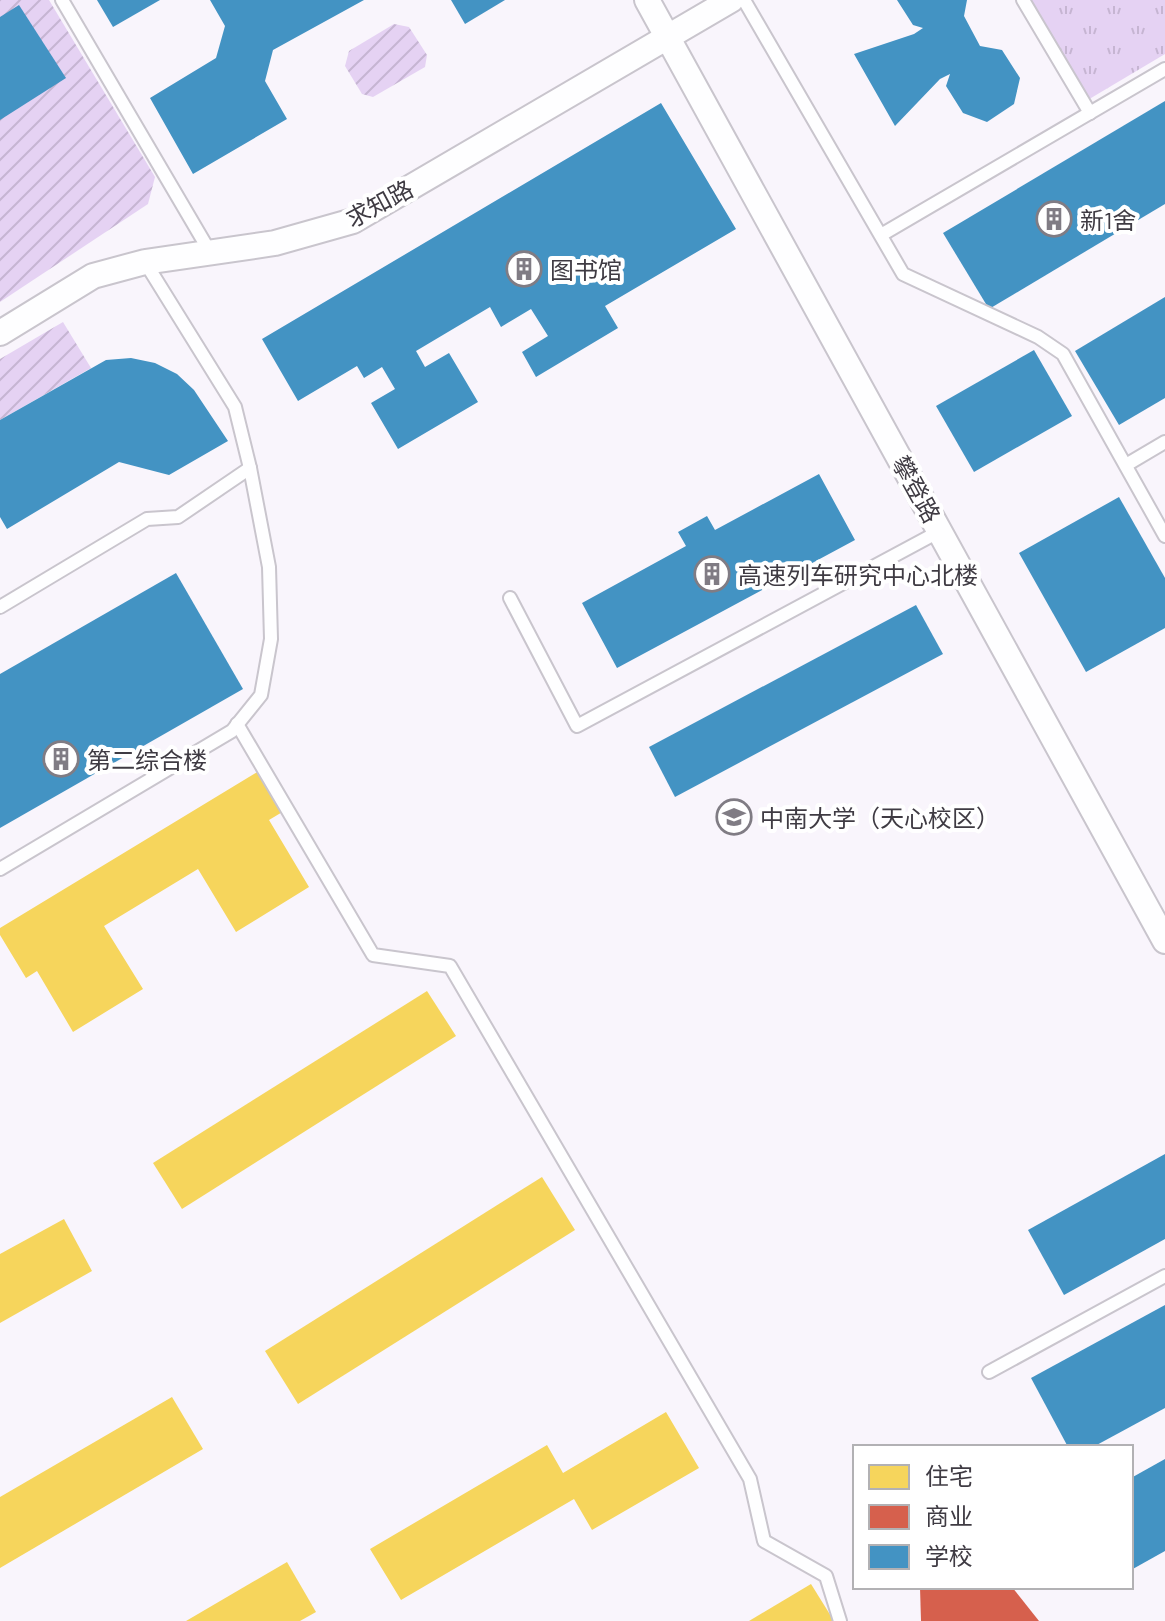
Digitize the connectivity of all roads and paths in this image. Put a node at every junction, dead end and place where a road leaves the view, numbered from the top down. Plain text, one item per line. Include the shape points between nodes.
1 (62, 0) edge
2 (647, 0) edge
3 (731, 0) edge
4 (744, 0) edge
5 (1023, 0) edge
6 (669, 37) junction
7 (1165, 69) edge
8 (1090, 113) junction
9 (881, 235) junction
10 (210, 252) junction
11 (145, 262) junction
12 (0, 333) edge
13 (1165, 442) edge
14 (1126, 465) junction
15 (250, 468) junction
16 (940, 531) junction
17 (1165, 536) edge
18 (510, 598) dead end
19 (0, 607) edge
20 (237, 724) junction
21 (0, 869) edge
22 (1165, 941) edge
23 (1165, 1276) edge
24 (989, 1372) dead end
25 (840, 1621) edge

1 - 10 lane
2 - 6 street, 攀登路
3 - 6 street, 求知路
4 - 9 lane
5 - 8 lane
6 - 10 street, 求知路 via 353,221 275,243
6 - 16 street, 攀登路
7 - 8 lane
8 - 9 lane
9 - 14 lane via 903,274 1038,337 1063,354
10 - 11 street, 求知路
11 - 12 street, 求知路 via 93,276
11 - 15 lane via 235,407
13 - 14 lane
14 - 17 lane
15 - 19 lane via 178,517 147,519
15 - 20 lane via 269,567 271,639 261,695
16 - 18 lane via 577,726
16 - 22 street, 攀登路
20 - 21 lane
20 - 25 lane via 373,955 450,966 750,1479 764,1541 826,1576
23 - 24 lane

